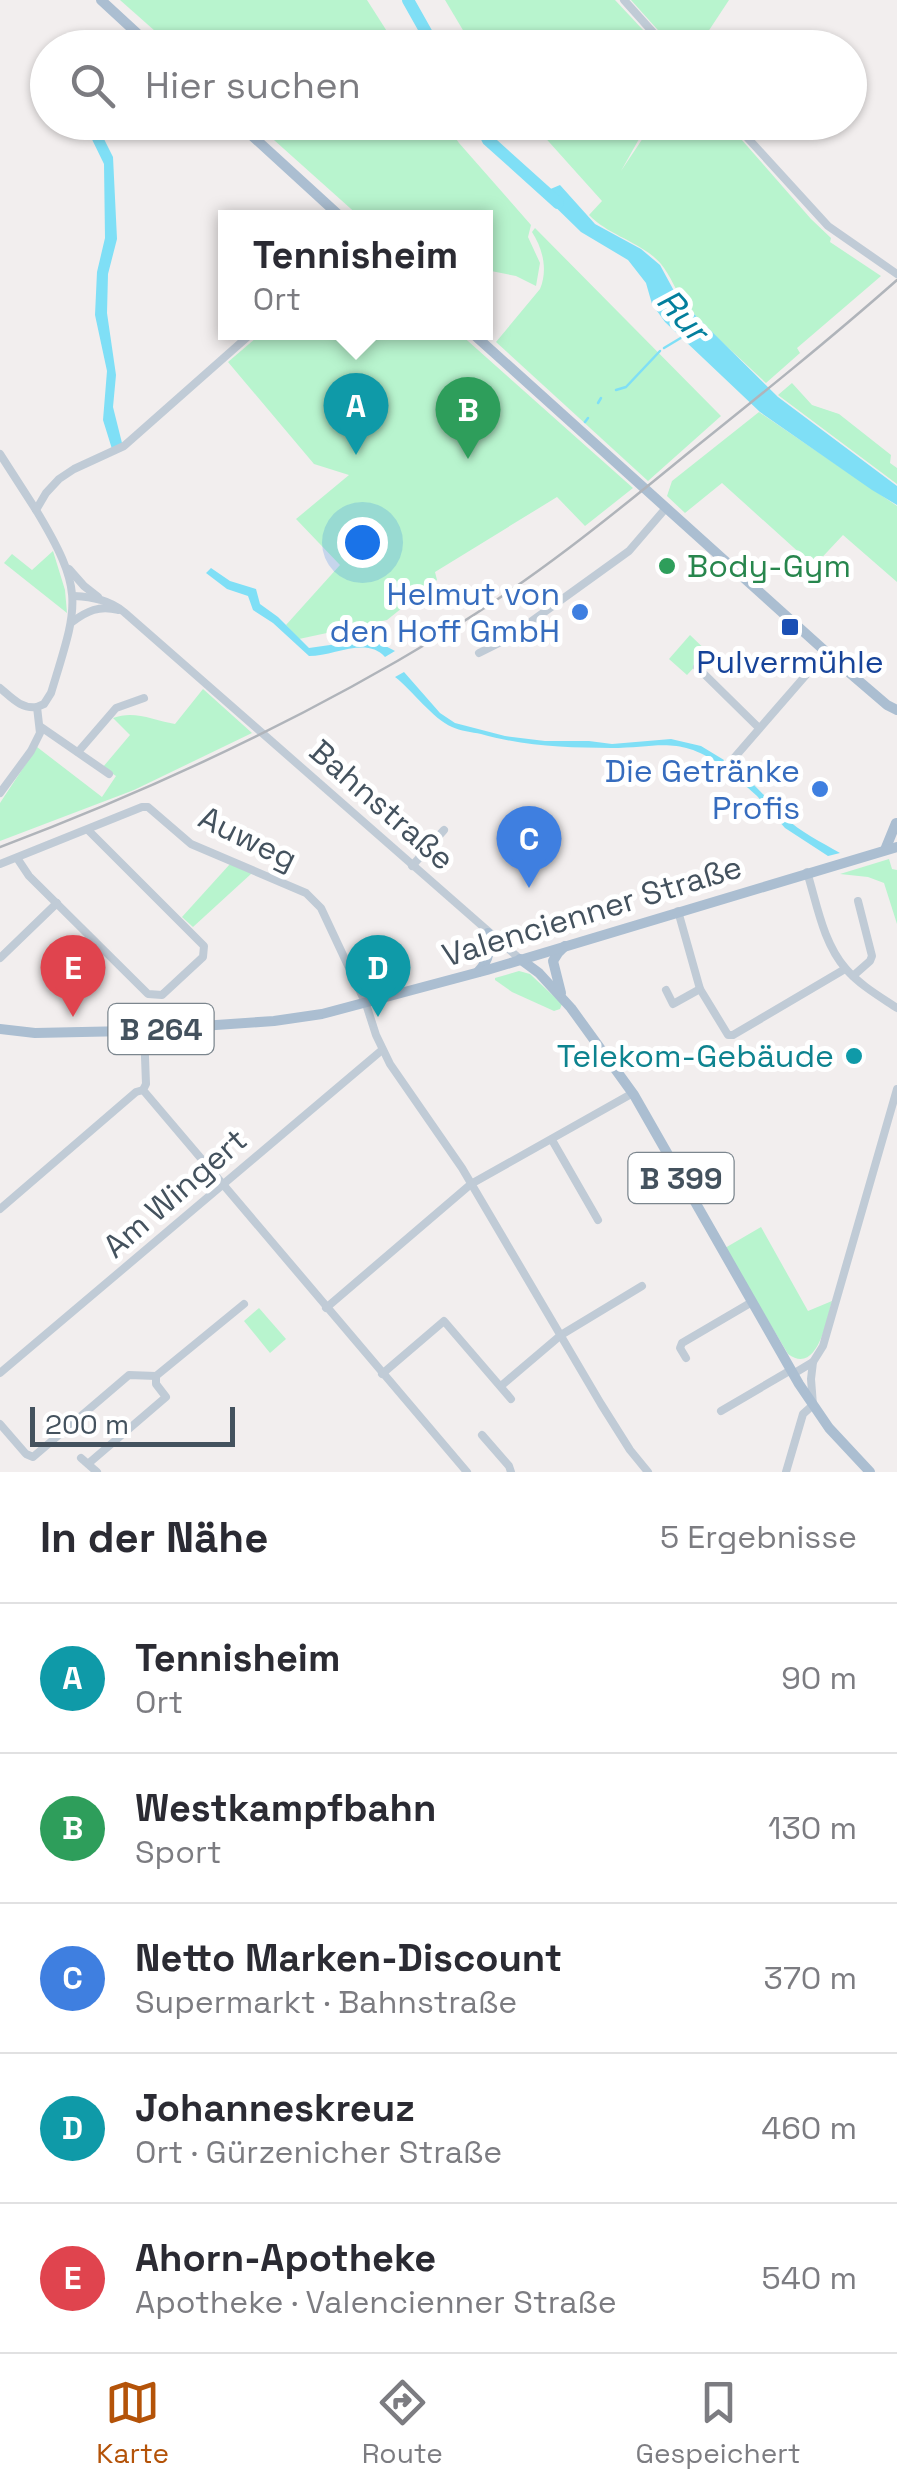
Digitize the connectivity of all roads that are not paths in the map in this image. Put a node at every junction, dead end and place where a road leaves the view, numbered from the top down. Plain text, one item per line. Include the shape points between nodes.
1 (100, 0) edge
2 (624, 0) edge
3 (133, 30) edge
4 (651, 30) edge
5 (257, 140) edge
6 (749, 140) edge
7 (333, 210) edge
8 (897, 274) edge
9 (244, 340) edge
10 (479, 340) edge
11 (0, 454) edge
12 (666, 508) junction
13 (36, 510) junction
14 (66, 565) junction
15 (74, 600) junction
16 (102, 600) junction
17 (110, 608) junction
18 (124, 612) junction
19 (72, 622) junction
20 (826, 652) junction
21 (479, 653) dead end
22 (697, 667) dead end
23 (0, 688) edge
24 (144, 698) dead end
25 (894, 706) edge
26 (37, 707) junction
27 (897, 720) edge
28 (41, 727) junction
29 (760, 728) junction
30 (78, 752) junction
31 (727, 766) dead end
32 (109, 774) dead end
33 (0, 793) edge
34 (897, 815) edge
35 (896, 824) edge
36 (88, 830) junction
37 (444, 830) dead end
38 (891, 849) edge
39 (16, 858) junction
40 (0, 864) edge
41 (412, 866) junction
42 (807, 872) junction
43 (858, 901) dead end
44 (57, 903) junction
45 (678, 911) junction
46 (488, 933) junction
47 (566, 945) junction
48 (0, 958) edge
49 (520, 959) junction
50 (477, 972) junction
51 (849, 972) junction
52 (700, 989) junction
53 (666, 990) dead end
54 (563, 1000) junction
55 (366, 1004) junction
56 (897, 1008) edge
57 (0, 1029) edge
58 (144, 1030) junction
59 (382, 1050) junction
60 (897, 1089) edge
61 (143, 1090) junction
62 (633, 1094) junction
63 (552, 1140) junction
64 (221, 1184) junction
65 (472, 1184) junction
66 (0, 1209) edge
67 (598, 1220) dead end
68 (642, 1286) dead end
69 (752, 1302) junction
70 (244, 1304) dead end
71 (326, 1308) junction
72 (561, 1336) junction
73 (686, 1358) dead end
74 (813, 1362) junction
75 (792, 1372) junction
76 (0, 1373) edge
77 (382, 1374) junction
78 (156, 1376) junction
79 (500, 1386) junction
80 (511, 1398) dead end
81 (813, 1405) junction
82 (721, 1411) dead end
83 (0, 1424) edge
84 (482, 1435) dead end
85 (96, 1472) edge
86 (466, 1472) edge
87 (510, 1472) edge
88 (648, 1472) edge
89 (786, 1472) edge
90 (870, 1472) edge

1 - 3 main road
2 - 4 street
5 - 7 main road
6 - 8 street via 828,226
9 - 13 street via 124,446 59,478
10 - 12 main road
11 - 13 street
12 - 20 main road
12 - 21 street via 629,551
13 - 14 street
14 - 15 street
14 - 16 street, Bahnstraße
15 - 16 street, Bahnstraße
15 - 17 street, Bahnstraße
15 - 19 street
16 - 18 street, Bahnstraße
17 - 18 street, Bahnstraße
17 - 19 street
18 - 41 street, Bahnstraße
19 - 26 street via 51,693
20 - 25 main road
20 - 29 street
22 - 29 street
23 - 26 street via 20,705
24 - 30 street via 116,708
25 - 27 main road
26 - 28 street
28 - 30 street
28 - 33 street
29 - 31 street
30 - 32 street
34 - 35 main road
35 - 38 main road
36 - 39 street, Auweg
36 - 44 street via 202,942 204,954 162,995 151,996
36 - 55 street, Auweg via 148,807 191,844 306,893 322,908
37 - 41 street
38 - 42 main road, Valencienner Straße / B 264
39 - 40 street, Auweg
39 - 44 street
41 - 46 street, Bahnstraße
42 - 45 main road, Valencienner Straße / B 264
42 - 51 street via 830,943
43 - 51 street via 872,956
44 - 48 street
45 - 47 main road, Valencienner Straße / B 264
45 - 52 street
46 - 49 street, Bahnstraße
46 - 50 main road via 490,953
47 - 49 main road, Valencienner Straße / B 264
47 - 54 main road via 553,962
49 - 50 main road, Valencienner Straße / B 264
49 - 54 main road, Bahnstraße / B 399
50 - 55 main road, Valencienner Straße / B 264
51 - 52 street via 733,1034 726,1034
51 - 56 street
52 - 53 street via 673,1004
54 - 62 main road, Bahnstraße / B 399
55 - 58 main road, Valencienner Straße / B 264 via 294,1019
55 - 59 street
57 - 58 main road, Valencienner Straße / B 264
58 - 61 street
59 - 64 street, Am Wingert
59 - 65 street
60 - 74 street
61 - 64 street
61 - 66 street
62 - 63 street
62 - 69 main road, Bahnstraße / B 399
63 - 65 street
63 - 67 street
64 - 71 street
64 - 76 street, Am Wingert
65 - 71 street
65 - 72 street
68 - 72 street
69 - 73 street via 682,1343
69 - 75 main road, Bahnstraße / B 399
70 - 78 street
71 - 77 street
72 - 79 street
72 - 88 street
74 - 75 street
74 - 81 street
75 - 81 main road, Bahnstraße / B 399
75 - 82 street
77 - 79 street via 444,1321
77 - 86 street
78 - 83 street via 129,1375 32,1457
78 - 85 street via 166,1397 85,1460
79 - 80 street
81 - 89 street via 803,1414
81 - 90 main road, Bahnstraße / B 399
84 - 87 street

